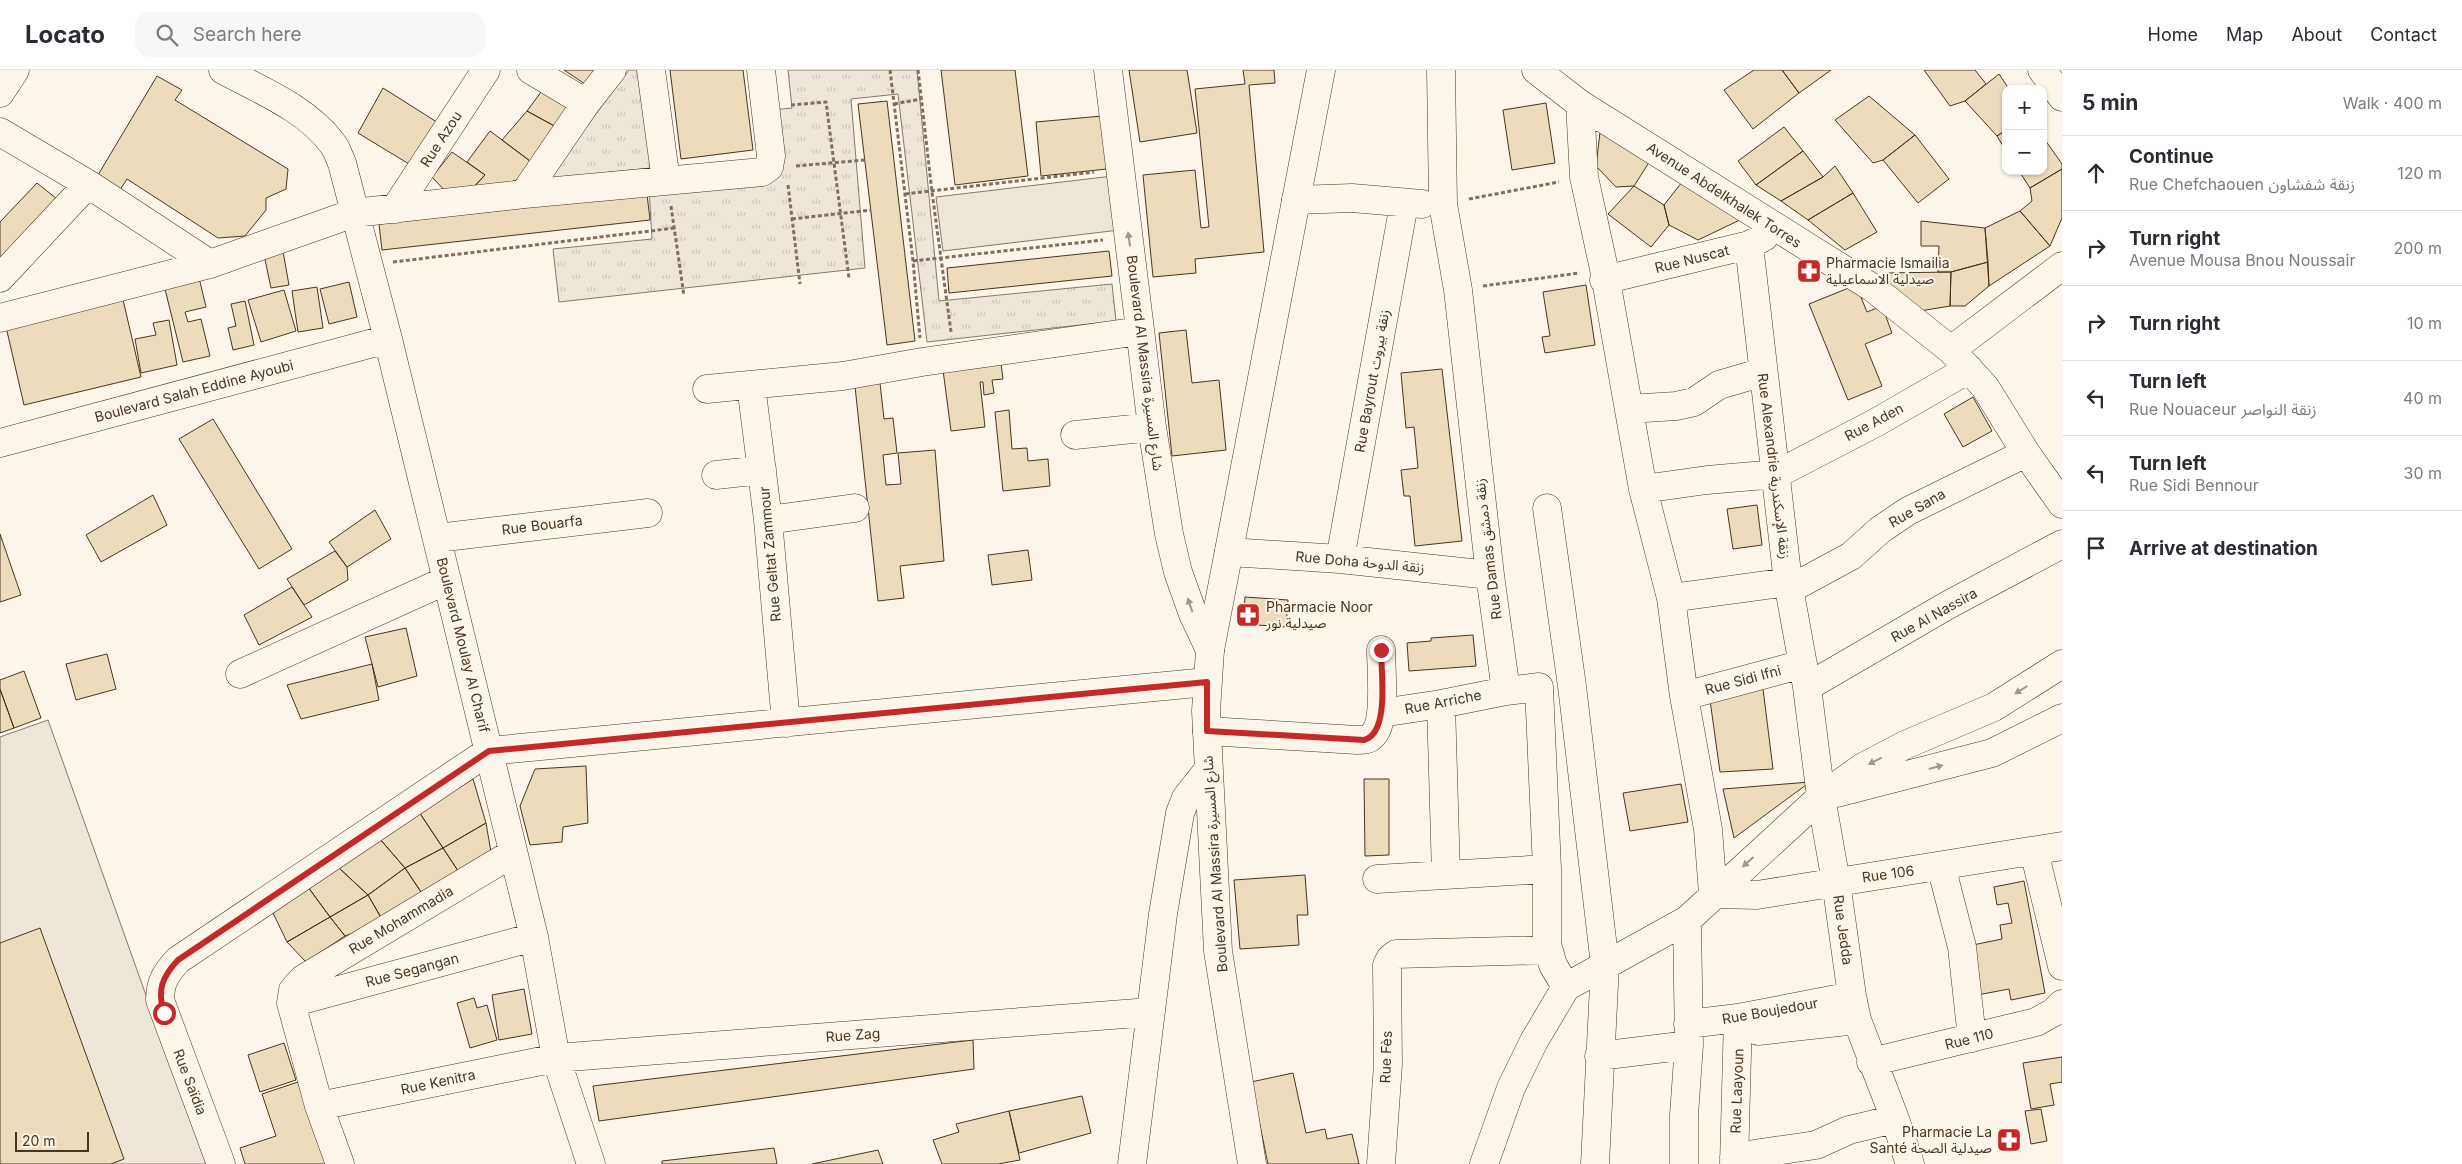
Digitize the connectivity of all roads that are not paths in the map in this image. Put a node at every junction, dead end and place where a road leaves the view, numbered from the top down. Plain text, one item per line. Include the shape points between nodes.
1 (15, 70) edge
2 (223, 70) edge
3 (486, 70) edge
4 (531, 70) edge
5 (612, 70) edge
6 (651, 70) edge
7 (761, 70) edge
8 (1108, 70) edge
9 (1321, 70) edge
10 (1441, 70) edge
11 (1536, 70) edge
12 (2042, 70) edge
13 (0, 93) edge
14 (2062, 97) edge
15 (586, 103) junction
16 (1580, 104) junction
17 (0, 132) edge
18 (666, 181) junction
19 (88, 184) junction
20 (524, 194) junction
21 (1296, 200) junction
22 (1404, 204) junction
23 (1443, 204) junction
24 (395, 209) junction
25 (354, 213) junction
26 (1778, 231) junction
27 (1749, 245) junction
28 (210, 264) junction
29 (2062, 266) edge
30 (1604, 275) junction
31 (0, 278) edge
32 (0, 318) edge
33 (1140, 331) junction
34 (388, 339) junction
35 (1951, 350) junction
36 (1969, 369) junction
37 (1763, 372) junction
38 (751, 385) junction
39 (707, 389) dead end
40 (1628, 408) junction
41 (1152, 427) junction
42 (1075, 435) dead end
43 (0, 443) edge
44 (2026, 453) junction
45 (762, 470) junction
46 (1777, 474) junction
47 (716, 475) dead end
48 (1643, 490) junction
49 (2062, 504) edge
50 (855, 508) dead end
51 (1547, 508) dead end
52 (648, 513) dead end
53 (768, 520) junction
54 (437, 538) junction
55 (2062, 544) edge
56 (1229, 552) junction
57 (1340, 559) junction
58 (1490, 575) junction
59 (447, 580) junction
60 (1789, 586) junction
61 (1671, 598) junction
62 (1210, 650) junction
63 (1381, 650) dead end
64 (2062, 664) edge
65 (240, 674) dead end
66 (1805, 676) junction
67 (1207, 682) junction
68 (1572, 686) junction
69 (1539, 688) junction
70 (1506, 691) junction
71 (1684, 696) junction
72 (1440, 704) junction
73 (1381, 712) junction
74 (2062, 718) edge
75 (786, 722) junction
76 (1207, 731) junction
77 (489, 751) junction
78 (1208, 770) junction
79 (1821, 797) junction
80 (2062, 846) edge
81 (2034, 851) junction
82 (513, 853) junction
83 (1941, 866) junction
84 (1547, 869) junction
85 (1446, 874) junction
86 (1377, 879) dead end
87 (1836, 882) junction
88 (1713, 894) junction
89 (1687, 920) junction
90 (534, 938) junction
91 (1548, 950) junction
92 (1605, 965) junction
93 (2062, 966) edge
94 (1566, 987) junction
95 (292, 997) junction
96 (2062, 1004) edge
97 (1854, 1008) junction
98 (1150, 1012) junction
99 (1739, 1026) junction
100 (1689, 1034) junction
101 (1972, 1038) junction
102 (1599, 1056) junction
103 (556, 1058) junction
104 (1872, 1062) junction
105 (319, 1106) junction
106 (1895, 1119) junction
107 (1734, 1161) edge
108 (221, 1164) edge
109 (340, 1164) edge
110 (592, 1164) edge
111 (1132, 1164) edge
112 (1252, 1164) edge
113 (1381, 1164) edge
114 (1484, 1164) edge
115 (1596, 1164) edge
116 (1684, 1164) edge
117 (1910, 1164) edge

1 - 13 street
2 - 25 street, Boulevard Moulay Al Charif via 295,110 327,137 342,164
3 - 24 street, Rue Azou
4 - 15 street
5 - 15 street
6 - 18 street
7 - 18 street via 771,156 767,170
33 -> 8 street, Boulevard Al Massira شارع المسيرة
9 - 21 street, Boulevard Al Massira شارع المسيرة
10 - 23 street, Rue Damas زنقة دمشق
11 - 16 street, Avenue Abdelkhalek Torres
12 - 14 street
15 - 20 street
16 - 26 street, Avenue Abdelkhalek Torres
16 - 30 street via 1584,177
17 - 19 street
18 - 20 street
19 - 28 street
19 - 31 street
20 - 24 street
21 - 22 street via 1352,198
21 - 56 street, Boulevard Al Massira شارع المسيرة
22 - 23 street
22 - 57 street, Rue Bayrout زنقة بيروت
23 - 58 street, Rue Damas زنقة دمشق via 1458,290
24 - 25 street
25 - 28 street
25 - 34 street, Boulevard Moulay Al Charif
26 - 27 street, Rue Nuscat
26 - 35 street, Avenue Abdelkhalek Torres via 1873,288
27 - 30 street, Rue Nuscat
27 - 37 street, Rue Alexandrie زنقة الإسكندرية
28 - 32 street
29 - 35 street
30 - 40 street
33 - 38 street via 843,376
33 - 41 street, Boulevard Al Massira شارع المسيرة
34 - 43 street, Boulevard Salah Eddine Ayoubi
34 - 54 street, Boulevard Moulay Al Charif
35 - 36 street, Avenue Abdelkhalek Torres
36 - 44 street, Avenue Abdelkhalek Torres via 1985,387
36 - 46 street, Rue Aden
37 - 40 street via 1720,385 1694,402
37 - 46 street, Rue Alexandrie زنقة الإسكندرية
38 - 39 street
38 - 45 street, Rue Geltat Zammour
40 - 48 street
41 - 42 street
62 -> 41 street, Boulevard Al Massira شارع المسيرة via 1178,572
44 - 49 street, Avenue Abdelkhalek Torres
44 - 60 street, Rue Sana via 1903,514 1851,556
45 - 47 street
45 - 53 street, Rue Geltat Zammour
46 - 48 street
46 - 60 street, Rue Alexandrie زنقة الإسكندرية
48 - 61 street
50 - 53 street
51 - 68 street
52 - 54 street, Rue Bouarfa
53 - 75 street, Rue Geltat Zammour
54 - 59 street, Boulevard Moulay Al Charif
55 - 66 street, Rue Al Nassira
56 - 57 street, Rue Doha زنقة الدوحة
56 - 62 street, Boulevard Al Massira شارع المسيرة
57 - 58 street, Rue Doha زنقة الدوحة
58 - 70 street, Rue Damas زنقة دمشق
59 - 65 street
59 - 77 street, Boulevard Moulay Al Charif
60 - 61 street
60 - 66 street, Rue Alexandrie زنقة الإسكندرية
61 - 71 street
62 - 67 street, Boulevard Al Massira شارع المسيرة
63 - 73 street
64 -> 79 street via 1994,707 1905,745 1863,767
66 - 71 street, Rue Sidi Ifni
66 - 79 street, Rue Jedda
67 - 75 street
67 - 76 street, Boulevard Al Massira شارع المسيرة
68 - 69 street
68 - 92 street
69 - 70 street
69 - 84 street
70 - 72 street, Rue Arriche
71 - 88 street via 1708,829
72 - 73 street, Rue Arriche
72 - 85 street
73 - 76 street via 1375,734 1369,739
79 -> 74 street via 1992,753
75 - 77 street
76 - 78 street, Boulevard Al Massira شارع المسيرة
77 - 82 street, Boulevard Moulay Al Charif
77 - 108 street, Rue Saïdia via 178,960 168,971 160,986 160,1000
78 - 98 street via 1186,798 1180,813
78 - 112 street, Boulevard Al Massira شارع المسيرة via 1218,951
79 - 87 street, Rue Jedda
79 -> 88 street
80 - 81 street, Rue 106
81 - 83 street, Rue 106
81 - 93 street
82 - 90 street, Boulevard Moulay Al Charif
82 - 95 street, Rue Mohammadia via 303,979
83 - 87 street, Rue 106
83 - 101 street via 1962,947
84 - 85 street
84 - 91 street
85 - 86 street
87 - 88 street, Rue 106 via 1757,895
87 - 97 street, Rue Jedda
88 - 89 street
89 - 92 street
89 - 100 street
90 - 95 street, Rue Segangan
90 - 103 street, Boulevard Moulay Al Charif
91 - 94 street
91 - 113 street, Rue Fès via 1396,954 1390,959 1388,1064
92 - 94 street
92 - 102 street
94 - 114 street via 1511,1088
95 - 105 street
96 - 101 street, Rue 110 via 2036,1022
97 - 99 street, Rue Boujedour
97 - 104 street, Rue Jedda
98 - 103 street, Rue Zag
98 - 111 street
99 - 100 street, Rue Boujedour
99 - 107 street, Rue Laayoun
100 - 102 street, Rue Boujedour
100 - 116 street
101 - 104 street, Rue 110
102 - 115 street
103 - 105 street, Rue Kenitra
103 - 110 street, Boulevard Moulay Al Charif
104 - 106 street, Rue Jedda
105 - 109 street
106 - 107 street via 1849,1130 1816,1145
106 - 117 street, Rue Jedda

